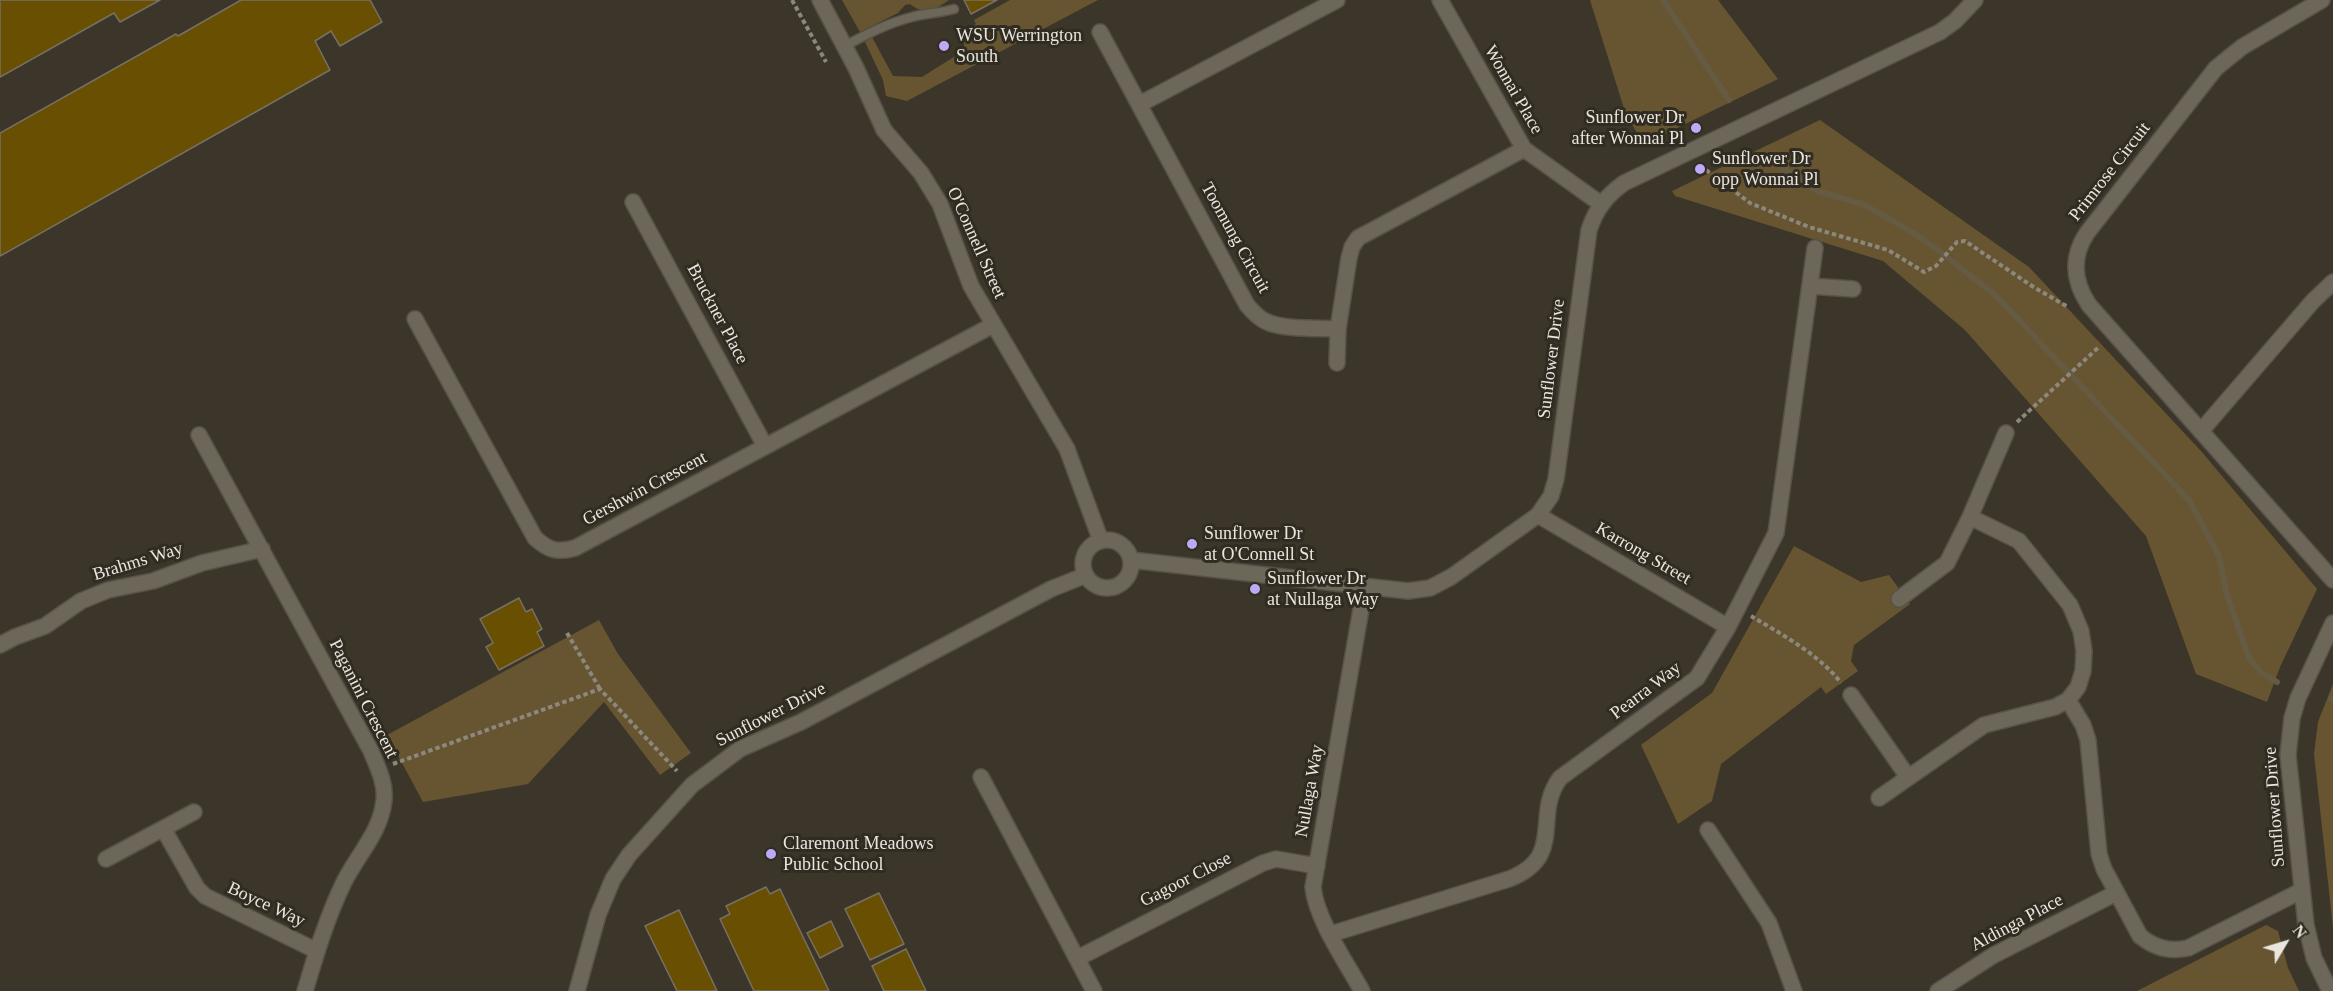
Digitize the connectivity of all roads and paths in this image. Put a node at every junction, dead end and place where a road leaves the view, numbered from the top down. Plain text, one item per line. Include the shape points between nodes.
1 (792, 0) edge
2 (820, 0) edge
3 (1337, 0) edge
4 (1440, 0) edge
5 (1975, 0) edge
6 (2322, 0) edge
7 (954, 9) dead end
8 (1101, 32) dead end
9 (845, 46) junction
10 (826, 62) dead end
11 (1140, 104) junction
12 (1524, 149) junction
13 (1706, 170) dead end
14 (633, 202) dead end
15 (1601, 204) junction
16 (1815, 248) dead end
17 (2333, 282) edge
18 (1810, 286) junction
19 (1853, 289) dead end
20 (2068, 307) dead end
21 (415, 319) dead end
22 (993, 325) junction
23 (1338, 329) junction
24 (2100, 346) dead end
25 (1337, 363) dead end
26 (2201, 431) junction
27 (2006, 433) joint
28 (199, 435) dead end
29 (765, 446) junction
30 (1538, 514) junction
31 (1970, 518) junction
32 (1101, 540) junction
33 (262, 549) junction
34 (1131, 560) junction
35 (1086, 576) junction
36 (2333, 580) edge
37 (1365, 586) junction
38 (1899, 599) dead end
39 (1738, 608) junction
40 (2333, 623) edge
41 (1728, 627) junction
42 (567, 633) dead end
43 (0, 645) edge
44 (600, 689) junction
45 (1851, 695) joint
46 (2068, 700) junction
47 (378, 769) junction
48 (677, 771) dead end
49 (981, 777) dead end
50 (1908, 777) junction
51 (1879, 798) dead end
52 (194, 812) dead end
53 (164, 830) junction
54 (1708, 830) dead end
55 (106, 858) dead end
56 (1317, 866) junction
57 (2301, 891) junction
58 (2116, 893) junction
59 (1331, 934) junction
60 (317, 951) junction
61 (1077, 958) junction
62 (305, 991) edge
63 (577, 991) edge
64 (1094, 991) edge
65 (1362, 991) edge
66 (1794, 991) edge
67 (1938, 991) edge
68 (2330, 991) edge

1 - 10 path
2 - 9 street, O'Connell Street
3 - 11 street
4 - 12 street, Wonnai Place
5 - 15 street, Sunflower Drive via 1940,32 1624,183
6 - 26 street, Primrose Circuit via 2234,52 2216,68 2087,233 2076,255 2077,284 2089,305
7 - 9 lane via 887,24
8 - 11 street, Toomung Circuit
9 - 22 street, O'Connell Street via 884,130 921,173 940,204 962,266
11 - 23 street, Toomung Circuit via 1252,310 1266,322 1280,326
12 - 15 street, Wonnai Place
12 - 23 street via 1358,238 1349,258
13 - 20 path via 1750,204 1809,227 1888,250 1924,272 1936,266 1957,242 1965,241
14 - 29 street, Bruckner Place
15 - 30 street, Sunflower Drive via 1589,230 1556,479 1551,496
16 - 18 street, Pearra Way
17 - 26 street
18 - 19 street
18 - 39 street, Pearra Way via 1776,533
21 - 29 street, Gershwin Crescent via 534,538 552,550 575,548
22 - 29 street, Gershwin Crescent
22 - 32 street, O'Connell Street via 1066,449
23 - 25 street
24 - 27 path
26 - 36 street, Primrose Circuit
27 - 31 street
28 - 33 street, Paganini Crescent
30 - 37 street, Sunflower Drive via 1430,588 1408,591
30 - 41 street, Karrong Street
31 - 38 street via 1947,563
31 - 46 street via 2019,541 2070,605 2081,631 2084,662 2078,687
32 - 34 street via 1117,542
32 - 35 street via 1085,554
33 - 43 street, Brahms Way via 108,590 45,626
33 - 47 street, Paganini Crescent
34 - 35 street via 1125,580 1112,587 1097,585
34 - 37 street, Sunflower Drive
35 - 63 street, Sunflower Drive via 1051,589 801,723 740,749 692,785 629,855 613,879 598,915
37 - 56 street, Nullaga Way
39 - 41 street, Pearra Way
39 - 45 path via 1793,642 1835,675
40 - 57 street, Sunflower Drive via 2298,698 2289,735 2289,780
41 - 59 street, Pearra Way via 1692,682 1560,778 1552,789 1544,845 1533,867 1509,879
42 - 44 path
44 - 47 path
44 - 48 path
45 - 50 street
46 - 50 street via 2041,712 1984,725
46 - 58 street via 2086,732 2099,854
47 - 60 street, Paganini Crescent via 384,798 382,811 370,841 345,879
49 - 61 street
50 - 51 street
52 - 53 street
53 - 55 street
53 - 60 street, Boyce Way via 205,896
54 - 66 street via 1768,923
56 - 59 street, Nullaga Way via 1314,900
56 - 61 street, Gagoor Close via 1276,859 1263,863
57 - 58 street via 2188,948 2169,951 2140,936
57 - 68 street, Sunflower Drive via 2309,942
58 - 67 street, Aldinga Place via 1994,955
59 - 65 street, Nullaga Way
60 - 62 street, Paganini Crescent
61 - 64 street

